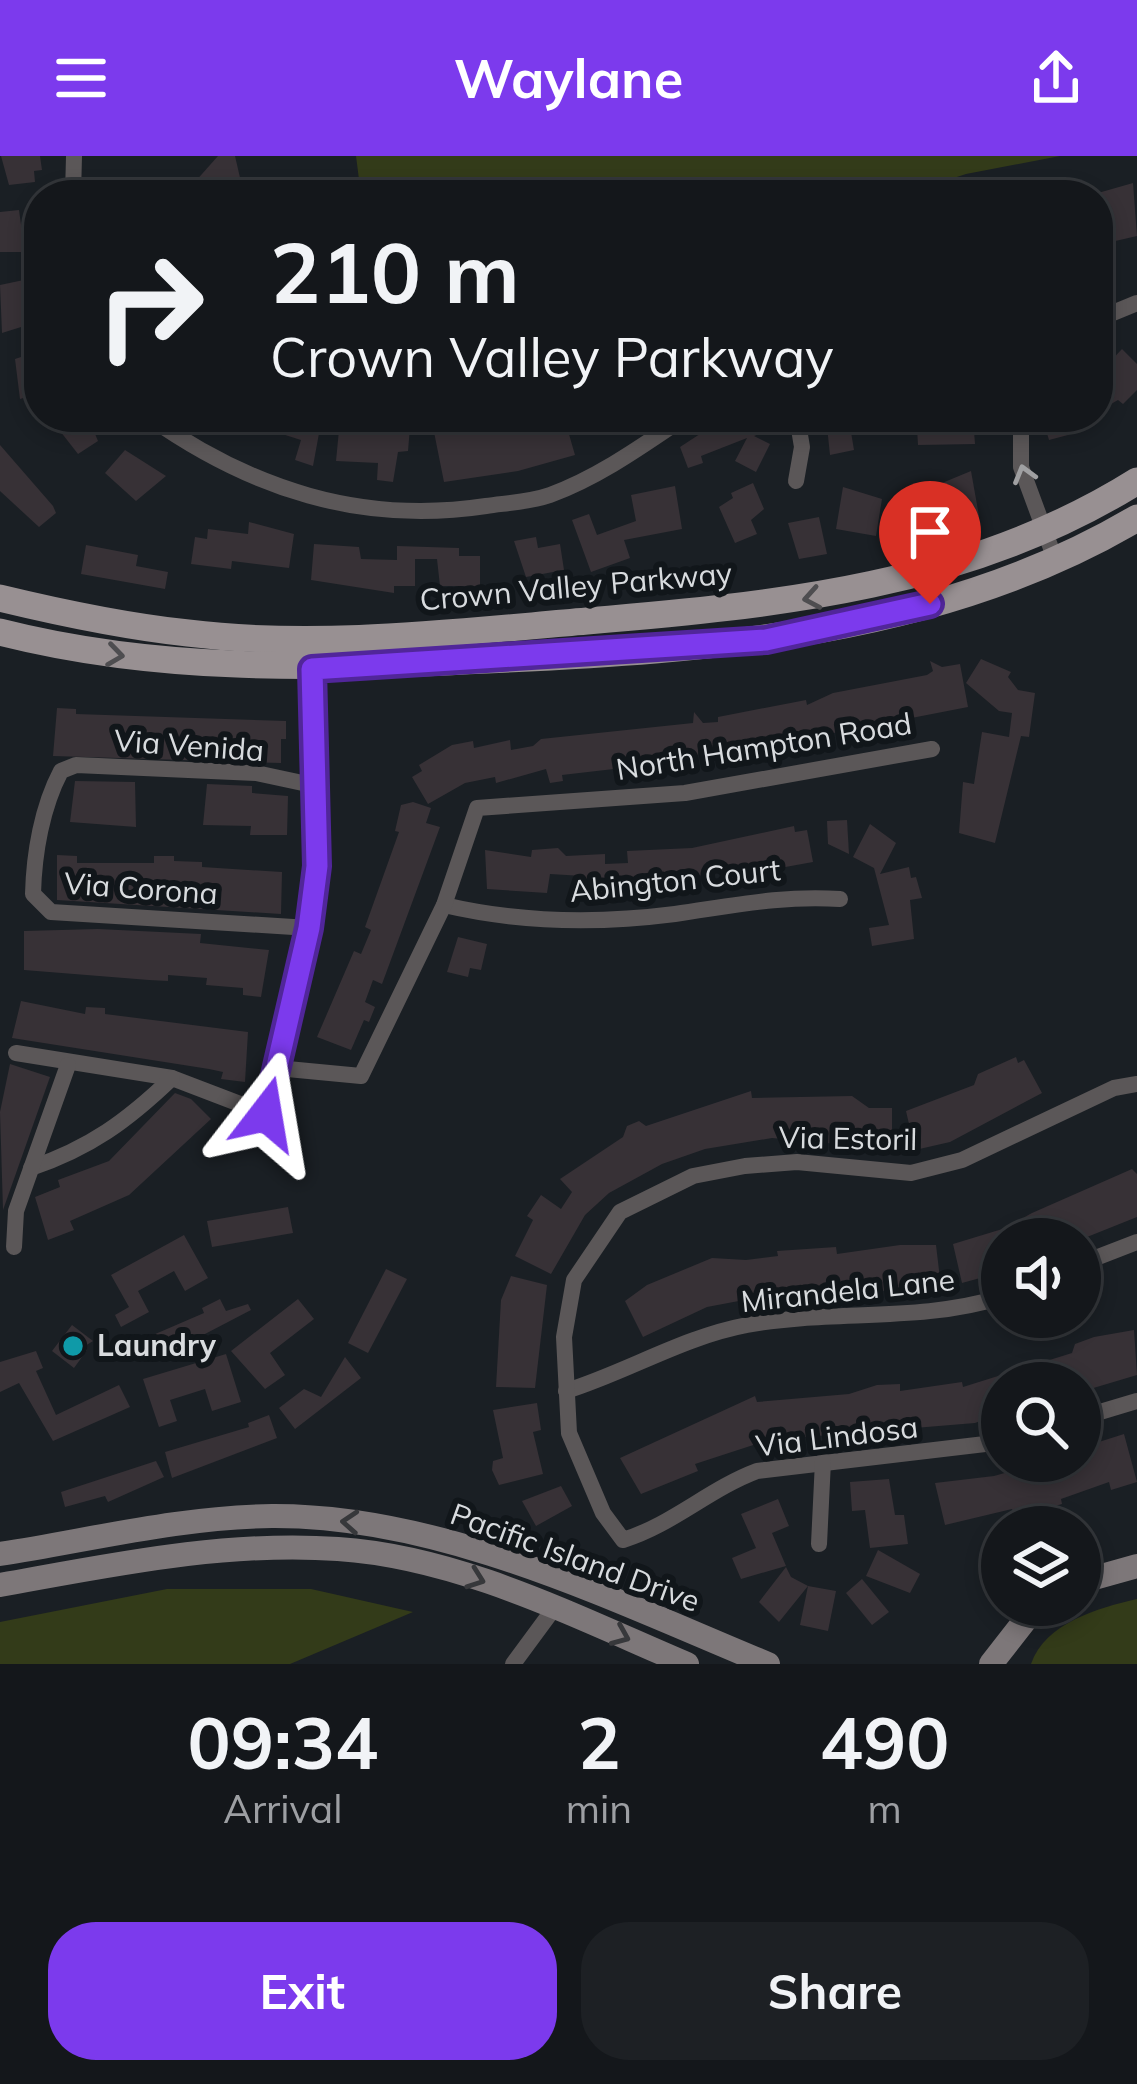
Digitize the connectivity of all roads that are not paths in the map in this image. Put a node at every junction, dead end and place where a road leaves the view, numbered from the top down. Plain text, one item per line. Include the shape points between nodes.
1 (170, 432) edge
2 (662, 432) edge
3 (799, 432) edge
4 (1022, 432) edge
5 (796, 481) dead end
6 (1137, 482) edge
7 (1137, 518) edge
8 (1044, 528) junction
9 (1055, 559) junction
10 (0, 598) edge
11 (0, 632) edge
12 (192, 634) junction
13 (435, 634) junction
14 (312, 669) junction
15 (932, 749) dead end
16 (61, 771) joint
17 (312, 785) junction
18 (840, 898) dead end
19 (444, 904) junction
20 (309, 928) junction
21 (16, 1053) dead end
22 (68, 1064) junction
23 (277, 1069) junction
24 (172, 1078) junction
25 (1137, 1084) edge
26 (31, 1168) junction
27 (1137, 1242) edge
28 (14, 1247) dead end
29 (1101, 1256) edge
30 (981, 1302) edge
31 (566, 1391) junction
32 (1137, 1401) edge
33 (1101, 1412) edge
34 (981, 1444) edge
35 (823, 1461) junction
36 (623, 1540) joint
37 (819, 1544) dead end
38 (4, 1558) edge
39 (111, 1565) junction
40 (1137, 1566) edge
41 (522, 1569) junction
42 (1101, 1576) edge
43 (0, 1585) edge
44 (602, 1597) junction
45 (555, 1607) junction
46 (1021, 1626) edge
47 (513, 1664) edge
48 (687, 1664) edge
49 (768, 1664) edge
50 (991, 1664) edge

1 - 2 street via 262,483 392,513 545,496 602,472
3 - 5 street
8 -> 4 street via 1022,467
6 - 8 main road, Crown Valley Parkway
7 - 9 main road
8 - 9 street
8 -> 13 main road, Crown Valley Parkway via 925,574 816,598
9 - 14 main road via 869,622 766,640
10 - 12 main road, Crown Valley Parkway
11 -> 14 main road via 118,656
12 - 13 main road, Crown Valley Parkway
12 - 14 main road via 205,648 279,653
13 - 14 main road via 423,648 333,654
14 - 17 street
15 - 19 street, North Hampton Road via 685,793 477,808
16 - 17 street, Via Venida via 76,765 256,773
16 - 20 street, Via Corona via 37,845 33,894 40,906
17 - 20 street via 317,866
18 - 19 street, Abington Court via 782,895 594,921 507,919
19 - 23 street, North Hampton Road via 362,1076
20 - 23 street
21 - 22 street
22 - 24 street
22 - 26 street
23 - 24 street via 266,1114
24 - 26 street via 85,1150
25 - 31 street, Via Estoril via 945,1165 911,1173 796,1162 745,1166 693,1176 620,1212 574,1280
26 - 28 street
27 - 29 street
30 - 31 street, Mirandela Lane via 938,1313 752,1324 698,1336
31 - 36 street, Via Estoril via 569,1433 584,1473
32 - 33 street
34 - 35 street, Via Lindosa
35 - 36 street, Via Lindosa via 730,1481 652,1531
35 - 37 street
38 - 39 main road via 35,1564 95,1557
41 -> 38 main road, Pacific Island Drive via 465,1544 374,1523 271,1516 123,1531
39 - 43 main road, Pacific Island Drive
39 -> 45 main road, Pacific Island Drive via 241,1547 342,1549 446,1569
40 - 42 main road
41 - 44 main road, Pacific Island Drive
41 - 45 main road
44 - 45 main road
44 - 49 main road, Pacific Island Drive
45 - 47 street
45 -> 48 main road, Pacific Island Drive
46 - 50 main road

